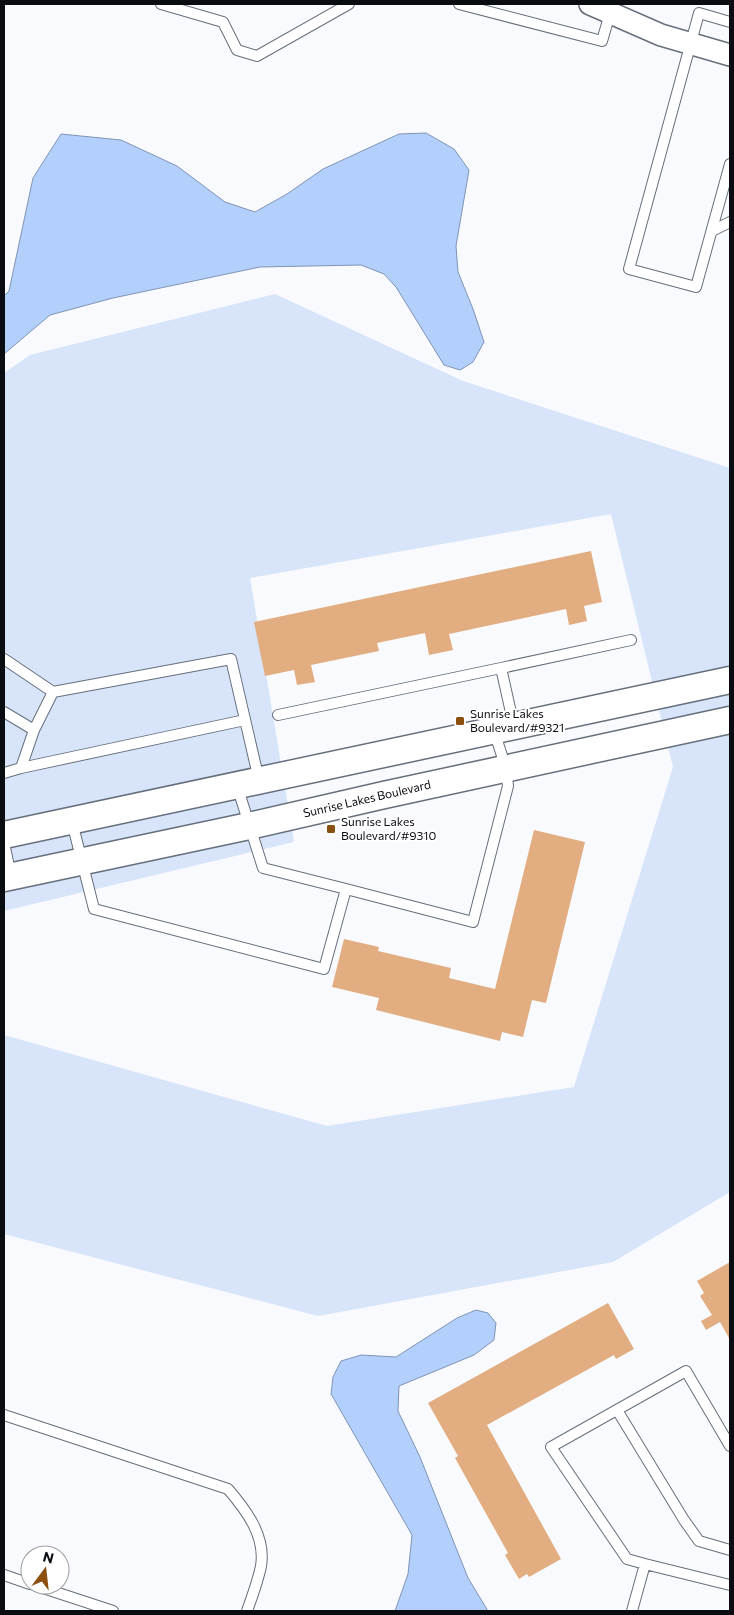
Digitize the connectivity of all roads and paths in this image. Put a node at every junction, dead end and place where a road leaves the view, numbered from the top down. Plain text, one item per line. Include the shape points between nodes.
1 (161, 4) edge
2 (350, 4) edge
3 (459, 4) edge
4 (590, 4) edge
5 (611, 8) edge
6 (730, 22) edge
7 (690, 43) junction
8 (730, 55) edge
9 (730, 164) edge
10 (730, 222) edge
11 (712, 231) junction
12 (631, 640) dead end
13 (4, 659) edge
14 (501, 668) junction
15 (730, 680) edge
16 (54, 692) junction
17 (4, 712) edge
18 (278, 715) dead end
19 (245, 720) junction
20 (730, 720) edge
21 (504, 729) junction
22 (34, 730) junction
23 (21, 768) junction
24 (506, 768) junction
25 (4, 773) edge
26 (248, 783) junction
27 (71, 820) junction
28 (249, 826) junction
29 (4, 835) edge
30 (4, 843) edge
31 (82, 862) junction
32 (7, 877) edge
33 (346, 889) junction
34 (617, 1410) junction
35 (4, 1414) edge
36 (730, 1446) edge
37 (730, 1550) edge
38 (645, 1564) junction
39 (4, 1575) edge
40 (20, 1581) edge
41 (730, 1585) edge
42 (64, 1595) edge
43 (113, 1611) edge
44 (247, 1611) edge
45 (632, 1611) edge

1 - 2 lane via 223,22 236,50 258,56
3 - 5 lane via 602,41
4 - 5 street
5 - 7 street via 661,35
6 - 7 lane via 698,13
7 - 8 street
7 - 11 lane via 629,269 696,287
9 - 11 lane
10 - 11 lane
12 - 14 lane
13 - 16 lane
14 - 18 lane
14 - 21 lane
15 - 21 street
16 - 19 lane via 231,659
16 - 22 lane
17 - 22 lane
19 - 23 lane
19 - 26 lane
20 - 24 street, Sunrise Lakes Boulevard
21 - 24 lane
21 - 26 street
22 - 23 lane
23 - 25 lane
24 - 28 street, Sunrise Lakes Boulevard
24 - 33 lane via 508,786 473,922
26 - 27 street
26 - 28 lane
27 - 29 street
27 - 31 lane
28 - 31 street, Sunrise Lakes Boulevard
28 - 33 lane via 262,868
30 - 32 lane
31 - 32 street, Sunrise Lakes Boulevard
31 - 33 lane via 94,909 324,969
34 - 36 lane via 686,1371
34 - 37 lane via 699,1541
34 - 38 lane via 551,1447 627,1559
35 - 44 lane via 228,1489 243,1506 262,1548 261,1566
38 - 41 lane
38 - 45 lane
39 - 40 lane
42 - 43 lane

